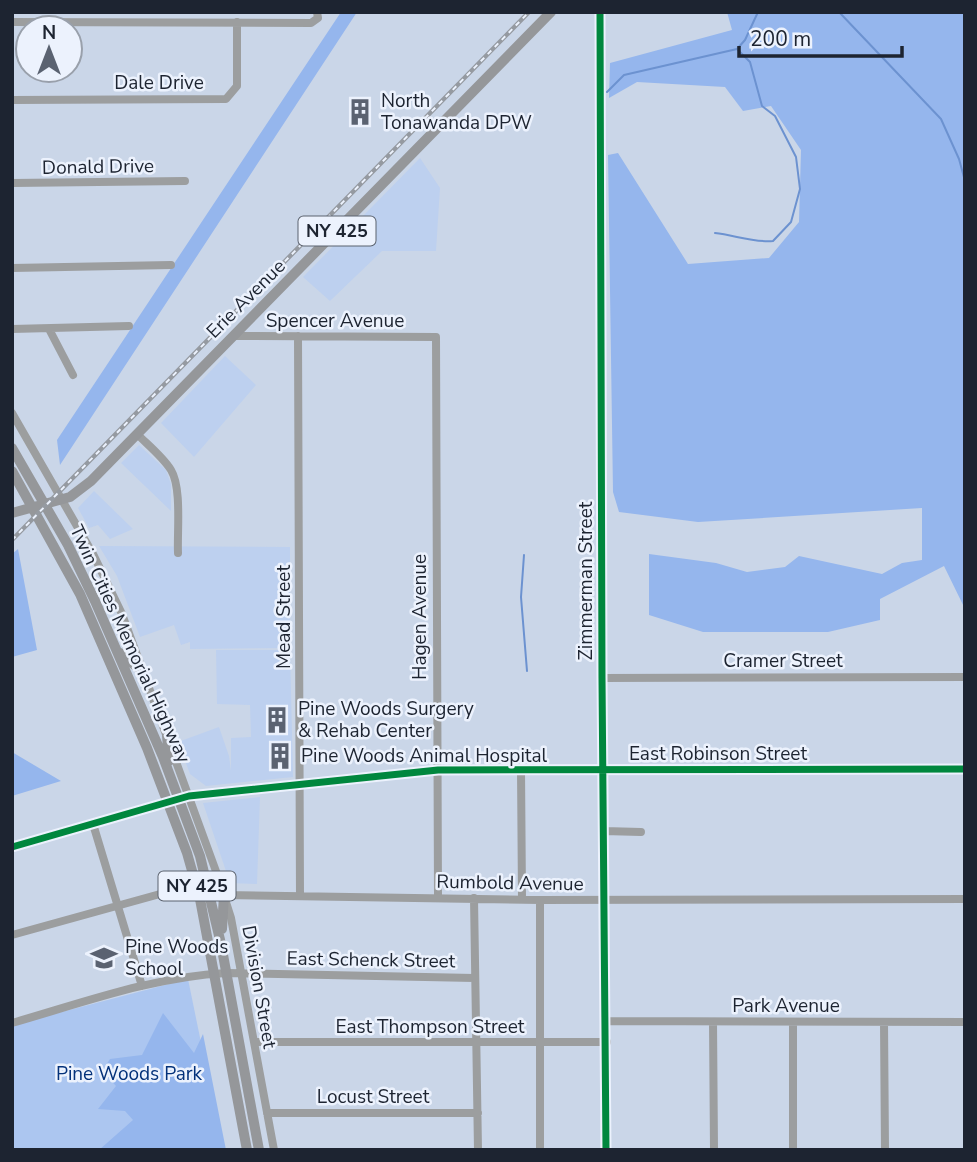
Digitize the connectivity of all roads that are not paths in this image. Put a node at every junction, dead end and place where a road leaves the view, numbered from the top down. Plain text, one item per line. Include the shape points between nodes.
1 (551, 12) edge
2 (600, 12) edge
3 (317, 15) edge
4 (12, 22) edge
5 (237, 22) junction
6 (12, 100) edge
7 (185, 181) dead end
8 (12, 183) edge
9 (171, 265) dead end
10 (12, 268) edge
11 (130, 326) dead end
12 (12, 329) edge
13 (49, 329) junction
14 (234, 336) junction
15 (298, 337) junction
16 (436, 337) joint
17 (73, 375) dead end
18 (12, 413) edge
19 (137, 434) junction
20 (12, 448) edge
21 (12, 471) edge
22 (62, 499) junction
23 (44, 504) junction
24 (33, 507) junction
25 (12, 513) edge
26 (177, 553) dead end
27 (117, 650) junction
28 (144, 673) junction
29 (965, 677) edge
30 (602, 678) junction
31 (167, 735) junction
32 (521, 769) junction
33 (965, 769) edge
34 (438, 770) junction
35 (603, 770) junction
36 (172, 778) junction
37 (300, 784) junction
38 (179, 799) junction
39 (93, 824) junction
40 (604, 831) junction
41 (641, 832) dead end
42 (12, 847) edge
43 (185, 894) dead end
44 (224, 895) junction
45 (300, 896) junction
46 (438, 897) junction
47 (474, 898) junction
48 (522, 899) junction
49 (965, 899) edge
50 (540, 900) junction
51 (605, 900) junction
52 (118, 905) junction
53 (12, 935) edge
54 (221, 944) junction
55 (220, 973) junction
56 (241, 973) junction
57 (474, 978) junction
58 (142, 986) junction
59 (607, 1021) junction
60 (793, 1021) junction
61 (713, 1022) junction
62 (884, 1022) junction
63 (12, 1023) edge
64 (965, 1023) edge
65 (254, 1042) junction
66 (607, 1042) junction
67 (540, 1043) junction
68 (476, 1044) junction
69 (267, 1113) junction
70 (478, 1114) junction
71 (247, 1150) edge
72 (259, 1150) edge
73 (274, 1150) edge
74 (478, 1150) edge
75 (540, 1150) edge
76 (606, 1150) edge
77 (714, 1150) edge
78 (793, 1150) edge
79 (885, 1150) edge

1 - 14 main road, Erie Avenue / NY 425
2 - 30 street, Zimmerman Street
3 - 5 street via 311,23
4 - 5 street
5 - 6 street, Dale Drive via 237,86 226,99
7 - 8 street, Donald Drive
9 - 10 street
11 - 13 street
12 - 13 street
13 - 17 street
14 - 15 street, Spencer Avenue
14 - 19 main road, Erie Avenue / NY 425
15 - 16 street, Spencer Avenue
15 - 37 street, Mead Street
16 - 34 street, Hagen Avenue
18 - 22 street, Division Street
19 - 22 main road, Erie Avenue / NY 425 via 80,492
19 - 26 street via 174,475
20 - 23 main road, Twin Cities Memorial Highway
21 - 24 main road, Twin Cities Memorial Highway
22 - 23 main road, Erie Avenue / NY 425
22 - 28 street, Division Street via 110,588
23 - 24 main road, NY 425
23 - 27 main road, Twin Cities Memorial Highway / NY 425
24 - 25 main road
24 - 38 main road, Twin Cities Memorial Highway / NY 425
27 - 28 main road
27 - 36 main road, Twin Cities Memorial Highway / NY 425
28 - 31 street, Division Street
29 - 30 street, Cramer Street
30 - 35 street, Zimmerman Street
31 - 36 main road
31 - 38 street, Division Street
32 - 34 street, East Robinson Street
32 - 35 street, East Robinson Street
32 - 48 street
33 - 35 street, East Robinson Street
34 - 37 street, East Robinson Street
34 - 46 street, Hagen Avenue
35 - 40 street, Zimmerman Street
36 - 38 main road, Twin Cities Memorial Highway / NY 425
37 - 38 street, East Robinson Street
37 - 45 street, Mead Street
38 - 39 street, East Robinson Street
38 - 44 street, Division Street
38 - 54 main road, Twin Cities Memorial Highway / NY 425 via 200,856
38 - 55 main road, Twin Cities Memorial Highway / NY 425
39 - 42 street, East Robinson Street
39 - 52 street
40 - 41 street
40 - 51 street, Zimmerman Street
43 - 52 street via 160,894
44 - 45 street, Rumbold Avenue
44 - 54 main road
44 - 56 street, Division Street
45 - 46 street, Rumbold Avenue
46 - 47 street, Rumbold Avenue
47 - 48 street, Rumbold Avenue
47 - 57 street
48 - 50 street, Rumbold Avenue
49 - 51 street, Rumbold Avenue
50 - 51 street, Rumbold Avenue
50 - 67 street
51 - 59 street, Zimmerman Street
52 - 53 street
52 - 58 street
54 - 55 main road, Twin Cities Memorial Highway / NY 425
55 - 56 street, East Schenck Street
55 - 58 street, East Schenck Street
55 - 71 main road, Twin Cities Memorial Highway / NY 425
55 - 72 main road, Twin Cities Memorial Highway / NY 425
56 - 57 street, East Schenck Street
56 - 65 street, Division Street
57 - 68 street
58 - 63 street, East Schenck Street
59 - 61 street, Park Avenue
59 - 66 street, Zimmerman Street
60 - 61 street, Park Avenue
60 - 62 street, Park Avenue
60 - 78 street
61 - 77 street
62 - 64 street, Park Avenue
62 - 79 street
65 - 68 street, East Thompson Street
65 - 69 street, Division Street
66 - 67 street, East Thompson Street
66 - 76 street, Zimmerman Street
67 - 68 street, East Thompson Street
67 - 75 street
68 - 70 street
69 - 70 street, Locust Street
69 - 73 street, Division Street
70 - 74 street

